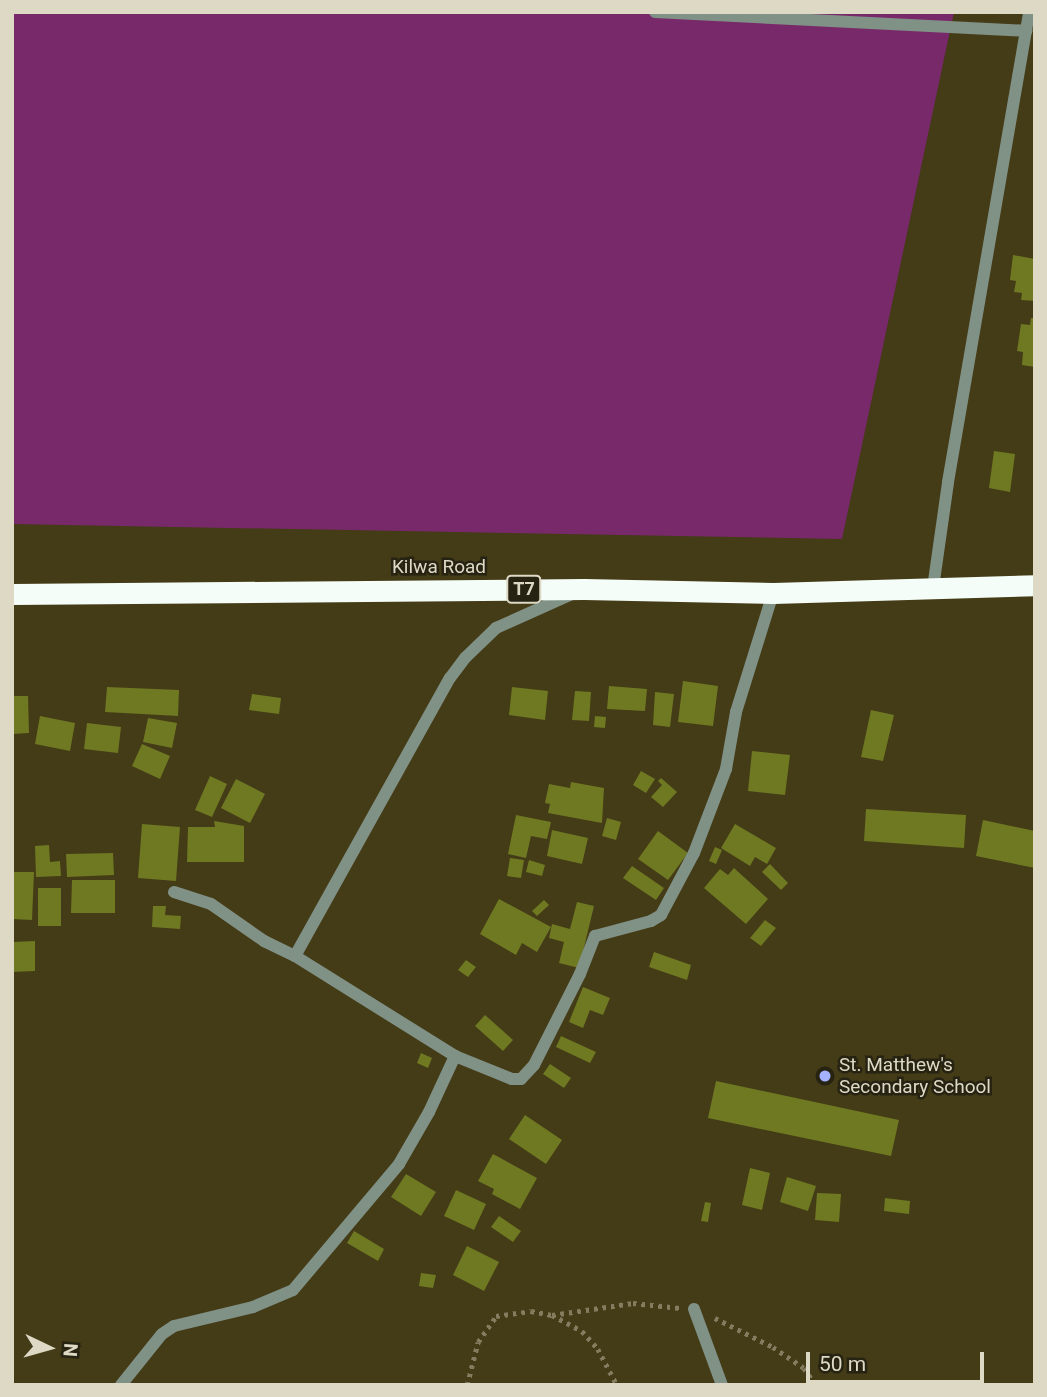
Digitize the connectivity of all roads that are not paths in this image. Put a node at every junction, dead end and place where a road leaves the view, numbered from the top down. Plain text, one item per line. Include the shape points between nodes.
1 (655, 12) edge
2 (1029, 12) edge
3 (1027, 31) junction
4 (1035, 585) edge
5 (933, 588) junction
6 (584, 589) junction
7 (773, 593) junction
8 (12, 594) edge
9 (174, 892) dead end
10 (295, 956) junction
11 (455, 1056) junction
12 (694, 1309) dead end
13 (121, 1385) edge
14 (722, 1385) edge

1 - 3 street
2 - 3 street
3 - 5 street
4 - 5 highway, Kilwa Road / T7
5 - 7 highway, Kilwa Road / T7
6 - 7 highway, Kilwa Road / T7
6 - 8 highway, Kilwa Road / T7
6 - 10 street via 496,628 466,657
7 - 11 street via 736,712 726,769 694,853 661,915 595,936 527,1075 516,1081
9 - 10 street via 211,904 264,941
10 - 11 street
11 - 13 street via 400,1164 293,1290 253,1307 174,1326 162,1334
12 - 14 street

